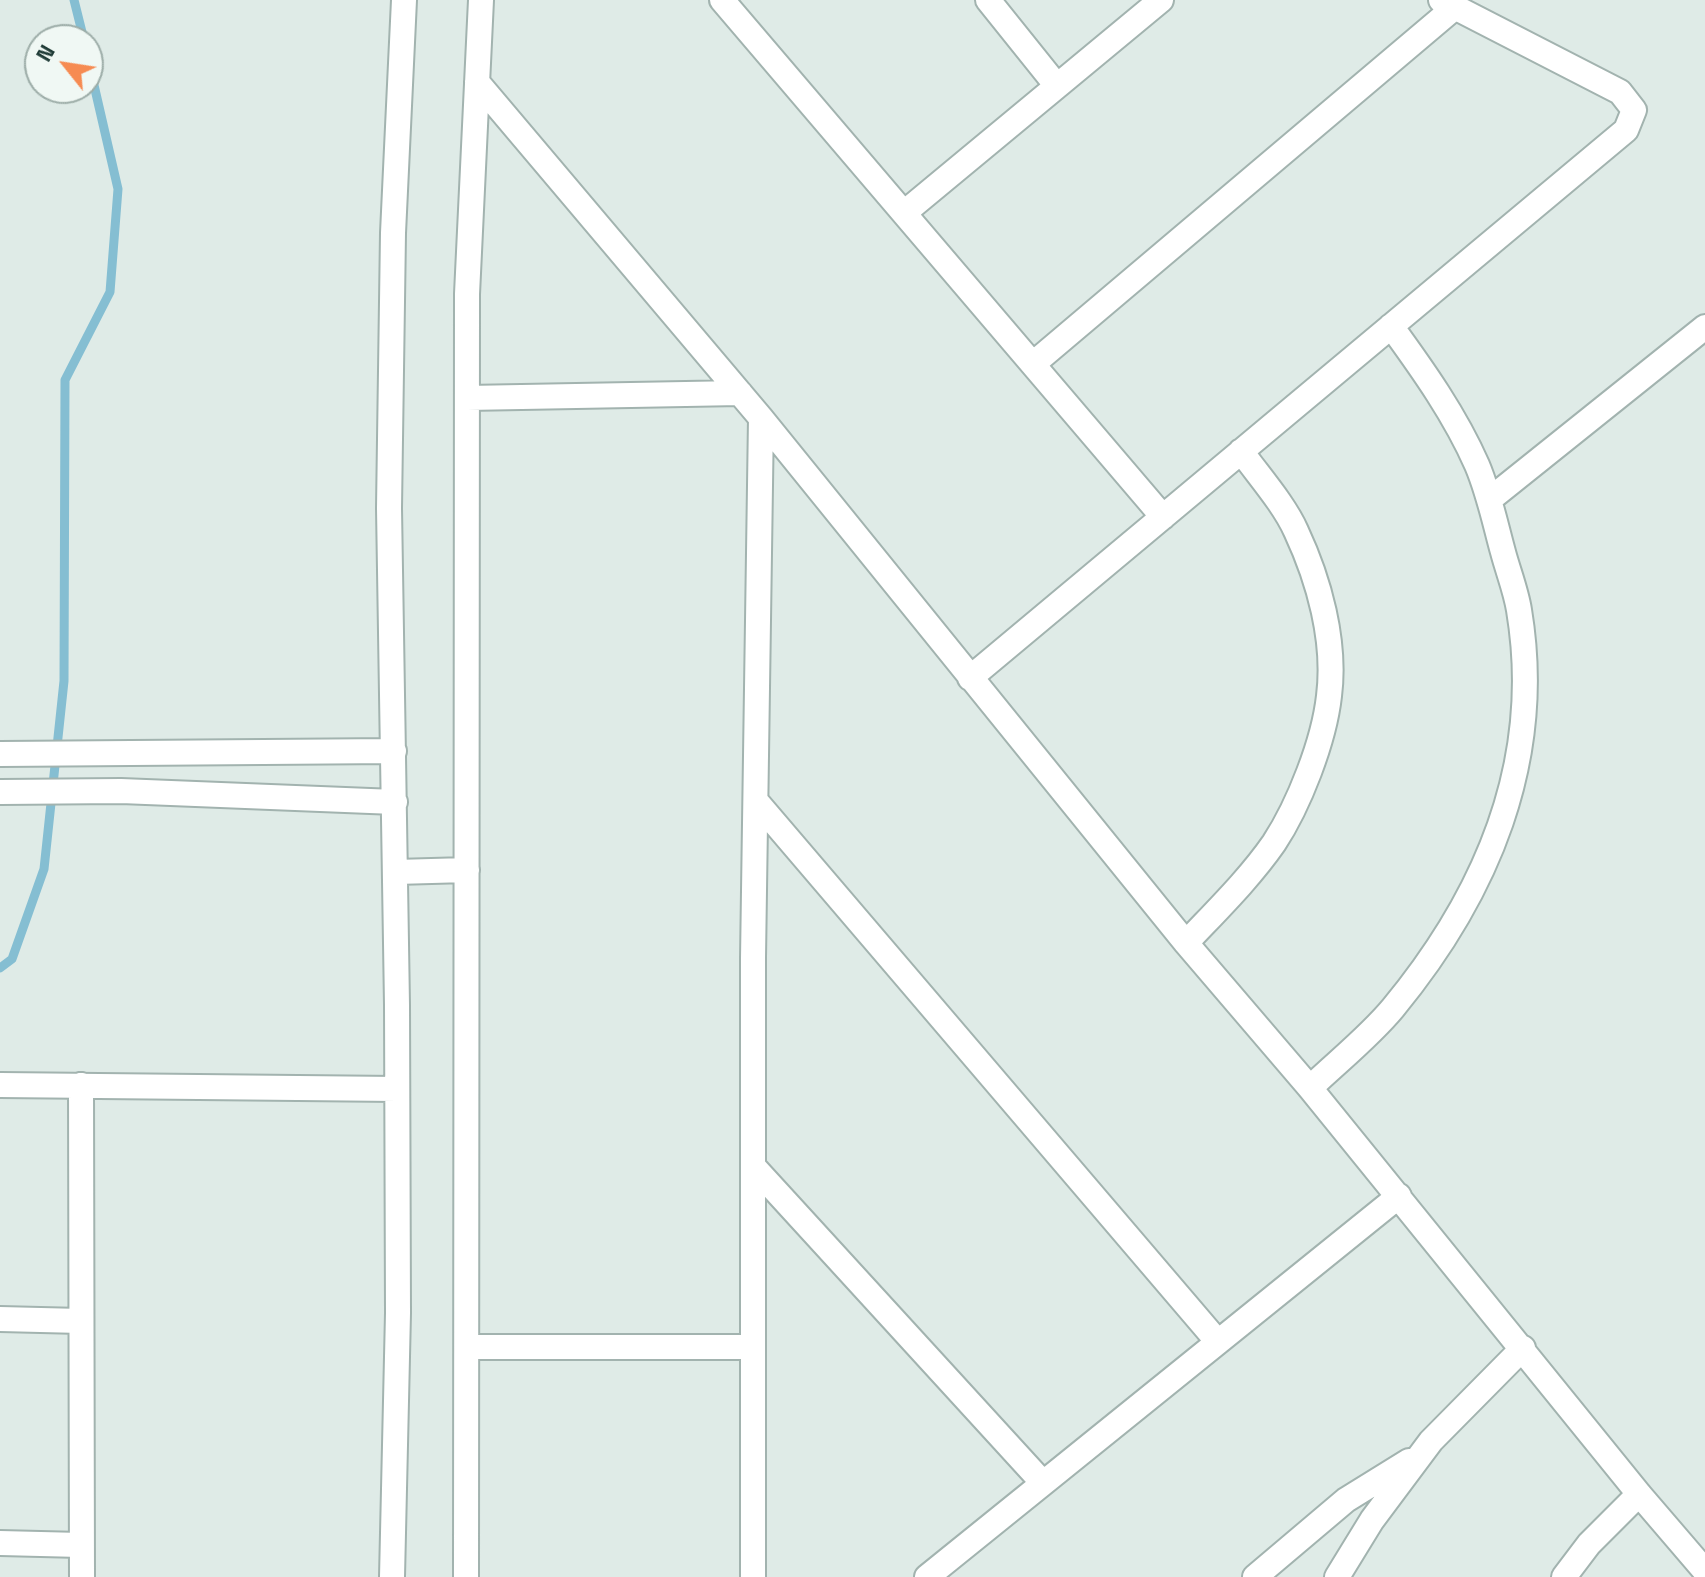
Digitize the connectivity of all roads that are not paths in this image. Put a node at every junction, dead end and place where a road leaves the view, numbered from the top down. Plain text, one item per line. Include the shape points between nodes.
1 (404, 0) edge
2 (481, 0) edge
3 (722, 0) edge
4 (988, 0) edge
5 (1161, 0) edge
6 (1448, 4) edge
7 (477, 82) junction
8 (1057, 86) junction
9 (904, 213) junction
10 (1391, 326) junction
11 (1705, 327) edge
12 (1033, 364) junction
13 (740, 393) junction
14 (467, 398) junction
15 (761, 418) junction
16 (1241, 451) junction
17 (1489, 500) junction
18 (1163, 517) junction
19 (970, 678) junction
20 (394, 751) junction
21 (0, 754) edge
22 (0, 792) edge
23 (756, 801) junction
24 (395, 802) junction
25 (467, 870) junction
26 (396, 872) junction
27 (1186, 943) junction
28 (0, 1085) edge
29 (81, 1085) junction
30 (1310, 1088) junction
31 (397, 1089) junction
32 (753, 1166) junction
33 (1399, 1196) junction
34 (0, 1319) edge
35 (81, 1321) junction
36 (1218, 1342) junction
37 (468, 1347) junction
38 (753, 1347) junction
39 (1523, 1348) junction
40 (1423, 1452) junction
41 (1043, 1483) junction
42 (1639, 1494) junction
43 (0, 1543) edge
44 (81, 1545) junction
45 (1705, 1571) edge
46 (82, 1577) edge
47 (392, 1577) edge
48 (466, 1577) edge
49 (753, 1577) edge
50 (927, 1577) edge
51 (1255, 1577) edge
52 (1337, 1577) edge
53 (1564, 1577) edge

1 - 20 street via 393,233 389,508
2 - 7 street
3 - 9 street
4 - 8 street
5 - 8 street
6 - 10 street via 1620,92 1634,110 1626,130
6 - 12 street
7 - 13 street
7 - 14 street
8 - 9 street
9 - 12 street
10 - 16 street
10 - 17 street via 1437,390 1477,465
11 - 17 street
12 - 18 street
13 - 14 street
13 - 15 street
14 - 25 street
15 - 19 street
15 - 23 street
16 - 18 street
16 - 27 street via 1295,529 1319,593 1329,696 1297,801 1274,842
17 - 30 street via 1519,610 1524,683 1516,776 1491,854 1451,928 1392,1009
18 - 19 street
19 - 27 street
20 - 21 street
20 - 24 street
22 - 24 street via 121,791
23 - 32 street
23 - 36 street
24 - 26 street
25 - 26 street
25 - 37 street
26 - 31 street
27 - 30 street
28 - 29 street
29 - 31 street
29 - 35 street
30 - 33 street
31 - 47 street
32 - 38 street
32 - 41 street
33 - 36 street
33 - 39 street
34 - 35 street
35 - 44 street
36 - 41 street
37 - 38 street
37 - 48 street
38 - 49 street
39 - 40 street
39 - 42 street
40 - 51 street via 1346,1500
40 - 52 street
41 - 50 street
42 - 45 street
42 - 53 street
43 - 44 street
44 - 46 street

